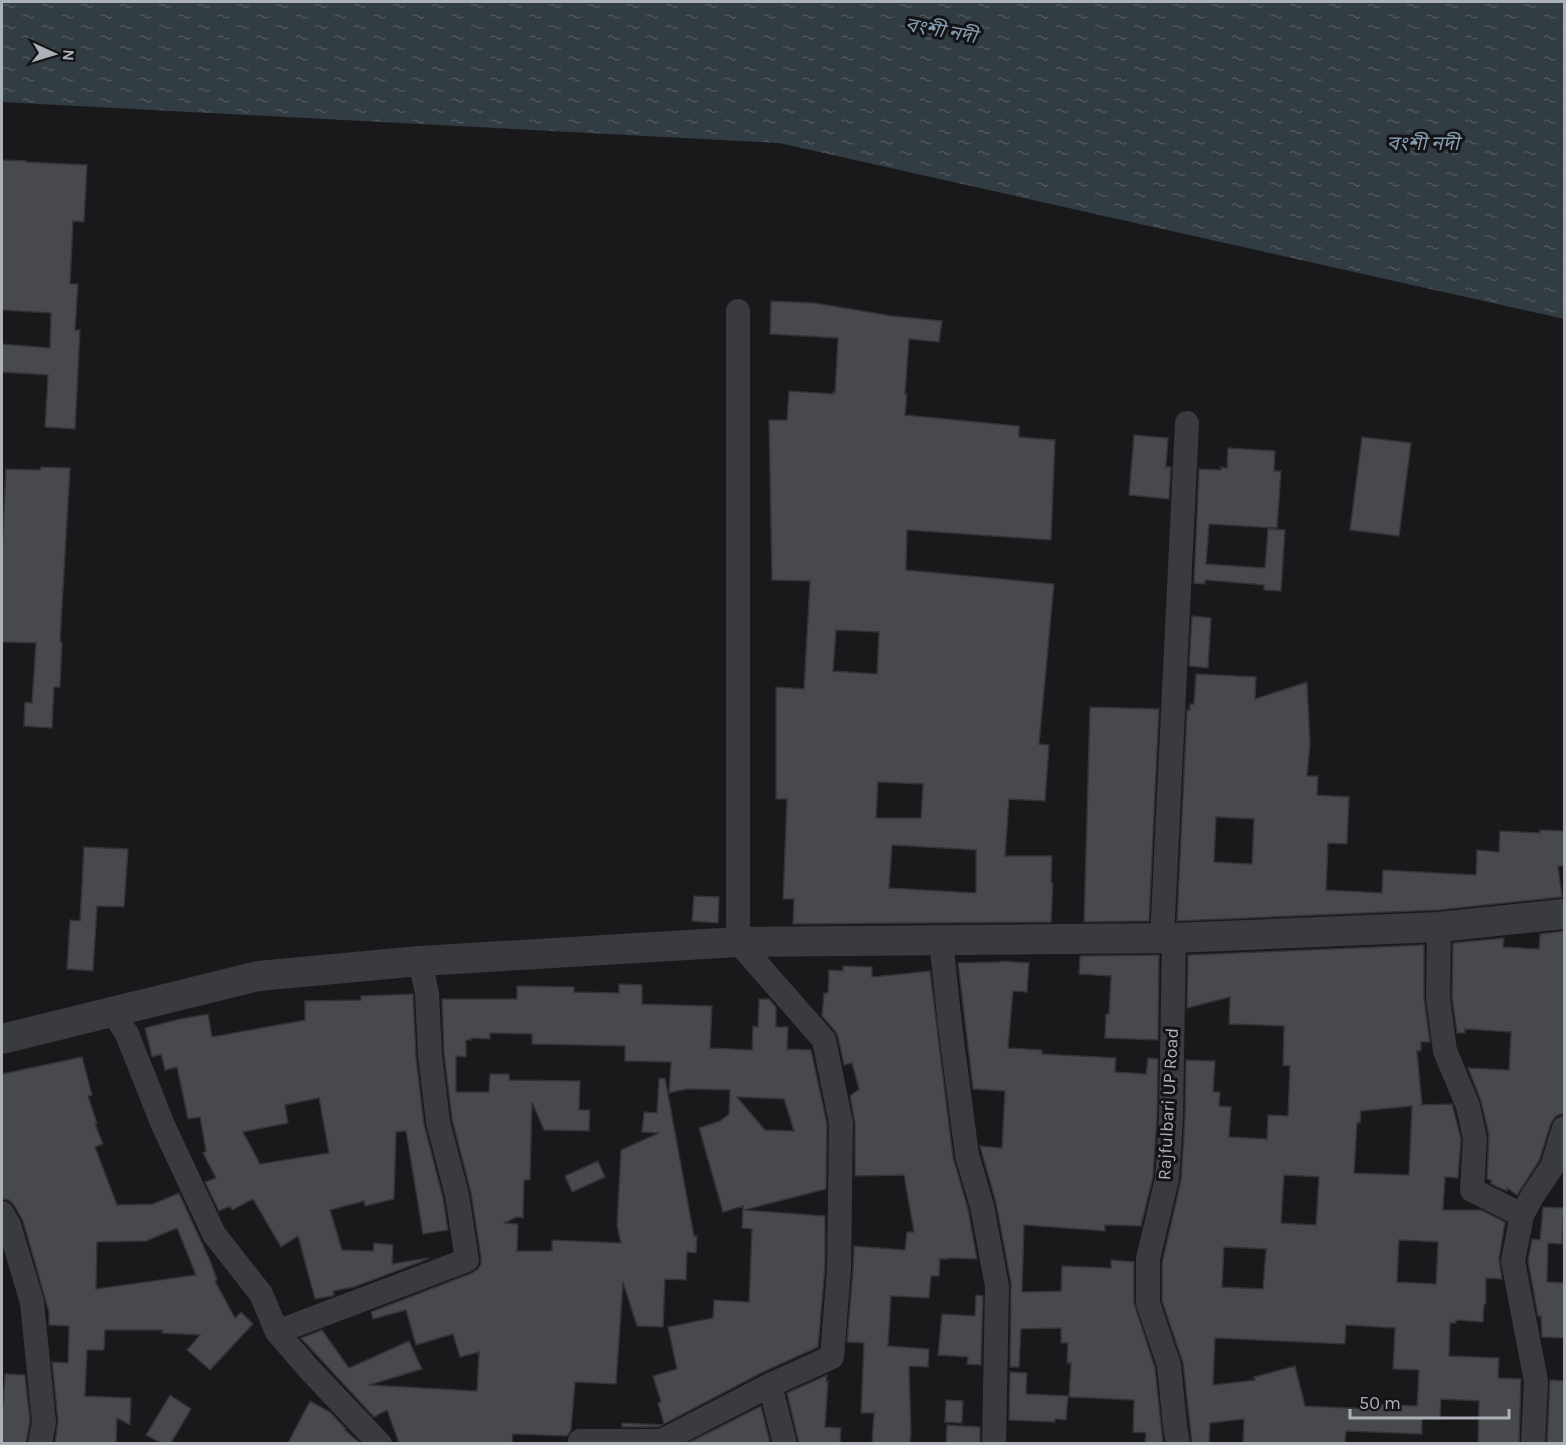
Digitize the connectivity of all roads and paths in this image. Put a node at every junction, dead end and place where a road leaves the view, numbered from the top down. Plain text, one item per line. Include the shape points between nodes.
1 (738, 311) dead end
2 (1187, 423) dead end
3 (1564, 914) edge
4 (1439, 927) junction
5 (1168, 938) junction
6 (941, 940) junction
7 (738, 942) junction
8 (420, 961) junction
9 (112, 1011) junction
10 (2, 1039) edge
11 (1564, 1128) edge
12 (2, 1213) edge
13 (1522, 1215) junction
14 (277, 1332) junction
15 (770, 1385) junction
16 (40, 1443) edge
17 (381, 1443) edge
18 (580, 1443) edge
19 (785, 1443) edge
20 (994, 1443) edge
21 (1178, 1443) edge
22 (1533, 1443) edge

1 - 7 street
2 - 5 street, Rajfulbari UP Road
3 - 4 street
4 - 5 street
4 - 13 street via 1438,998 1446,1051 1468,1106 1475,1138 1472,1190
5 - 6 street
5 - 21 street, Rajfulbari UP Road via 1171,1118 1167,1179 1148,1259 1148,1303 1170,1365
6 - 7 street
6 - 20 street via 967,1155 982,1206 997,1286
7 - 8 street
7 - 15 street via 824,1040 841,1123 839,1268 832,1358
8 - 9 street via 258,976
8 - 14 street via 427,993 438,1122 457,1195 467,1260
9 - 10 street
9 - 14 street via 128,1034 163,1125 214,1234 261,1294
11 - 13 street via 1552,1167
12 - 16 street via 32,1302 44,1422
13 - 22 street via 1513,1262 1536,1381
14 - 17 street
15 - 18 street via 662,1441
15 - 19 street

